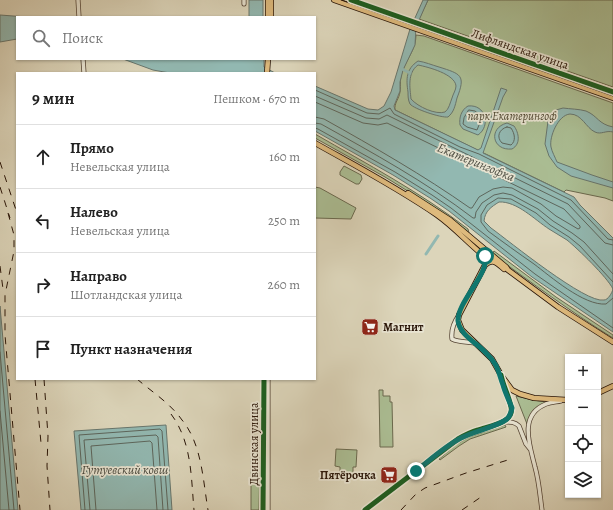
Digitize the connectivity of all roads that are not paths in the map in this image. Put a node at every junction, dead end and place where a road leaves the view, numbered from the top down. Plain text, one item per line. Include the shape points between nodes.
1 (78, 0) edge
2 (268, 0) edge
3 (271, 0) edge
4 (334, 0) edge
5 (350, 0) edge
6 (80, 16) edge
7 (268, 16) edge
8 (271, 16) edge
9 (408, 23) junction
10 (419, 27) junction
11 (83, 60) edge
12 (268, 60) edge
13 (271, 60) edge
14 (269, 71) edge
15 (84, 72) edge
16 (613, 92) edge
17 (613, 98) edge
18 (316, 141) edge
19 (316, 144) edge
20 (485, 265) junction
21 (508, 270) junction
22 (459, 315) junction
23 (605, 338) junction
24 (613, 342) edge
25 (475, 343) junction
26 (613, 346) edge
27 (501, 375) junction
28 (264, 380) edge
29 (268, 380) edge
30 (613, 387) edge
31 (601, 392) edge
32 (562, 400) joint
33 (501, 422) junction
34 (530, 449) junction
35 (263, 510) edge
36 (268, 510) edge
37 (365, 510) edge
38 (542, 510) edge

1 - 6 street
2 - 7 main road
3 - 8 main road
4 - 9 main road
5 - 9 street
9 - 10 main road
10 - 16 street, Лифляндская улица
10 - 17 main road, Лифляндская улица
11 - 15 street
12 - 14 main road
13 - 14 main road
18 - 21 main road via 384,178 438,212
19 - 20 main road via 436,214 486,258
20 - 21 main road via 493,262
20 - 22 main road
21 - 23 main road
22 - 25 main road via 462,330
22 - 25 street via 455,320 452,339
23 - 24 main road
23 - 26 main road
25 - 27 main road via 492,359
27 - 32 main road via 508,386 520,394
27 - 33 street via 512,408 510,415
28 - 35 street, Двинская улица
29 - 36 street, Двинская улица
30 - 31 main road
32 - 34 street via 541,406 532,416 527,431
33 - 34 street via 517,424
33 - 37 street via 458,439
34 - 38 street

